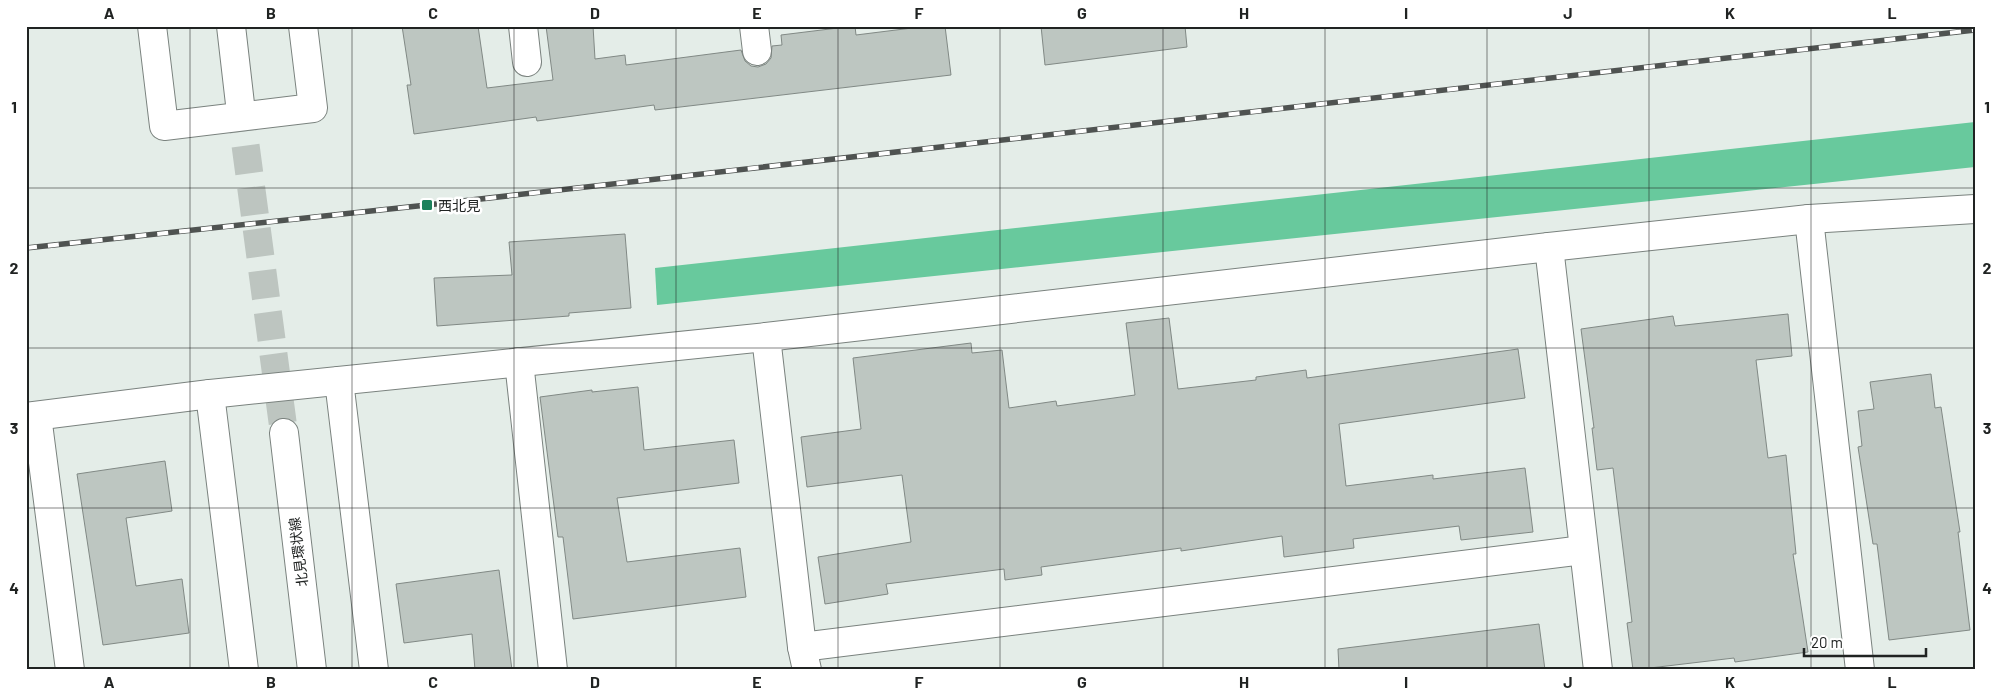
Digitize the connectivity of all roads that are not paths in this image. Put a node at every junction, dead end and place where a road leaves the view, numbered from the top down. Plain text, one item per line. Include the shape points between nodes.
1 (152, 26) edge
2 (230, 26) edge
3 (303, 26) edge
4 (522, 26) edge
5 (527, 62) dead end
6 (240, 104) tunnel mouth
7 (1975, 209) edge
8 (1809, 219) junction
9 (1549, 247) junction
10 (766, 337) junction
11 (518, 362) junction
12 (339, 381) junction
13 (210, 394) junction
14 (32, 417) edge
15 (284, 433) tunnel mouth
16 (1583, 550) junction
17 (805, 658) edge
18 (70, 670) edge
19 (244, 670) edge
20 (312, 670) edge
21 (374, 670) edge
22 (553, 670) edge
23 (1598, 670) edge
24 (1860, 670) edge

1 - 3 street via 164,126 313,108
2 - 6 street
4 - 5 street
7 - 8 street
8 - 9 street
8 - 24 street
9 - 10 street
9 - 16 street
10 - 11 street
10 - 17 street
11 - 12 street
11 - 22 street
12 - 13 street
12 - 21 street
13 - 14 street
13 - 19 street
14 - 18 street
15 - 20 street, 北見環状線
16 - 17 street
16 - 23 street

